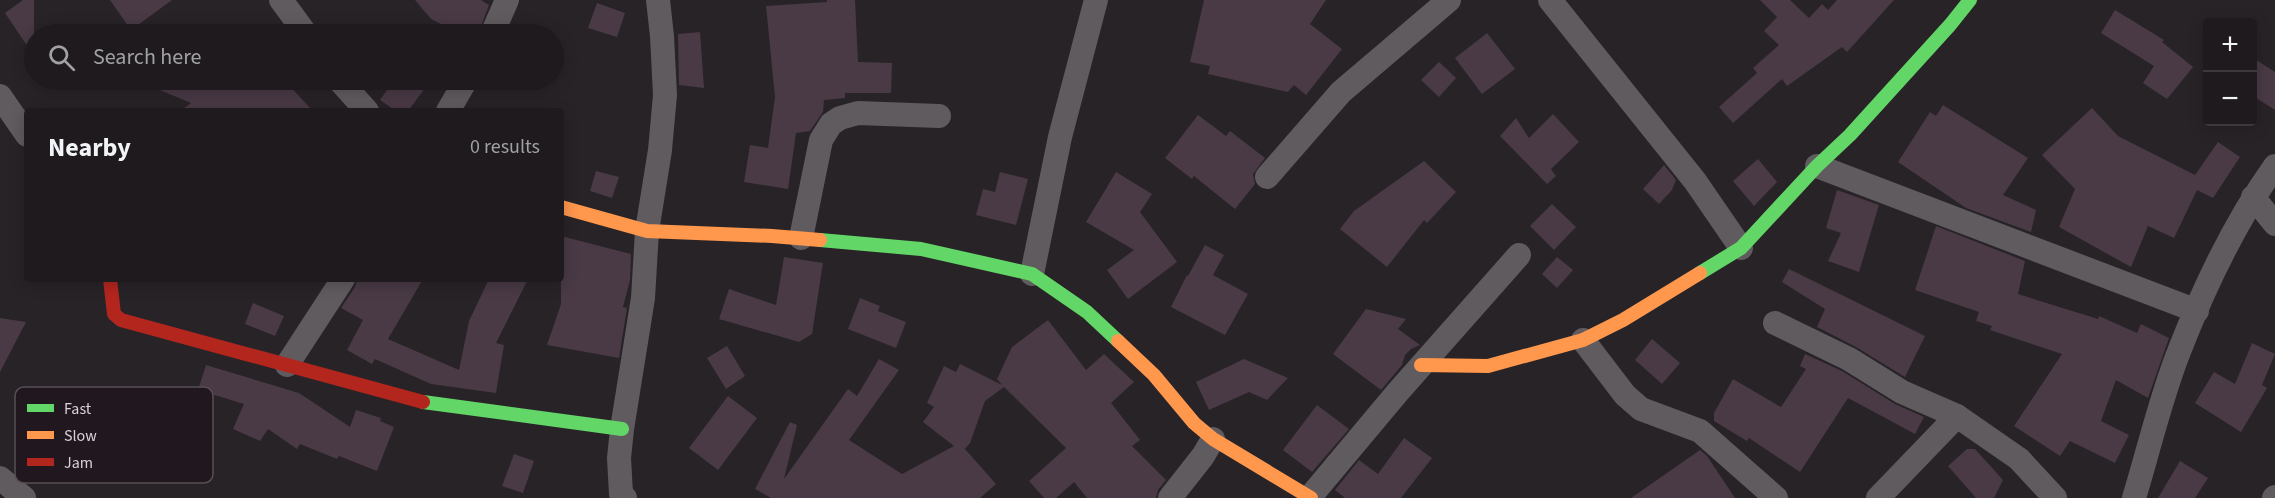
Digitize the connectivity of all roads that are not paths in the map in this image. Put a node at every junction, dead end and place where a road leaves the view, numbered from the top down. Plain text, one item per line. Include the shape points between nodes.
1 (281, 0) edge
2 (507, 0) edge
3 (658, 0) edge
4 (1449, 0) edge
5 (1550, 0) edge
6 (1970, 0) edge
7 (1094, 1) edge
8 (299, 24) edge
9 (496, 24) edge
10 (348, 90) edge
11 (460, 90) edge
12 (0, 96) edge
13 (364, 108) edge
14 (450, 108) edge
15 (939, 116) dead end
16 (24, 131) edge
17 (1817, 166) junction
18 (2275, 166) edge
19 (1268, 177) dead end
20 (2253, 197) junction
21 (564, 208) edge
22 (2275, 224) edge
23 (647, 231) junction
24 (801, 238) junction
25 (1742, 248) junction
26 (1519, 255) dead end
27 (1032, 274) junction
28 (110, 282) edge
29 (341, 282) edge
30 (2197, 311) junction
31 (1775, 323) dead end
32 (1583, 340) junction
33 (287, 365) junction
34 (1421, 365) junction
35 (1957, 416) junction
36 (622, 429) junction
37 (1214, 439) junction
38 (0, 478) edge
39 (621, 497) edge
40 (24, 498) edge
41 (1170, 498) edge
42 (1311, 498) edge
43 (1776, 498) edge
44 (1878, 498) edge
45 (2055, 498) edge
46 (2134, 498) edge

1 - 8 street
2 - 9 street
3 - 23 street via 664,95
4 - 19 street via 1341,92
5 - 25 street via 1695,181
6 - 17 street via 1850,135
7 - 27 street via 1060,137
10 - 13 street
11 - 14 street
12 - 16 street
15 - 24 street via 858,113 831,124 821,140
17 - 25 street
17 - 30 street
18 - 20 street
20 - 22 street
20 - 30 street
21 - 23 street
23 - 24 street
23 - 36 street via 643,298
24 - 27 street via 921,249
25 - 32 street
26 - 34 street
27 - 37 street via 1087,312
28 - 33 street via 114,314 121,320
29 - 33 street
30 - 46 street via 2180,350
31 - 35 street via 1849,359 1902,392
32 - 34 street via 1488,366
32 - 43 street via 1641,409 1700,431
33 - 36 street via 427,403
34 - 42 street
35 - 44 street
35 - 45 street via 2019,459
36 - 39 street
37 - 41 street
37 - 42 street
38 - 40 street

